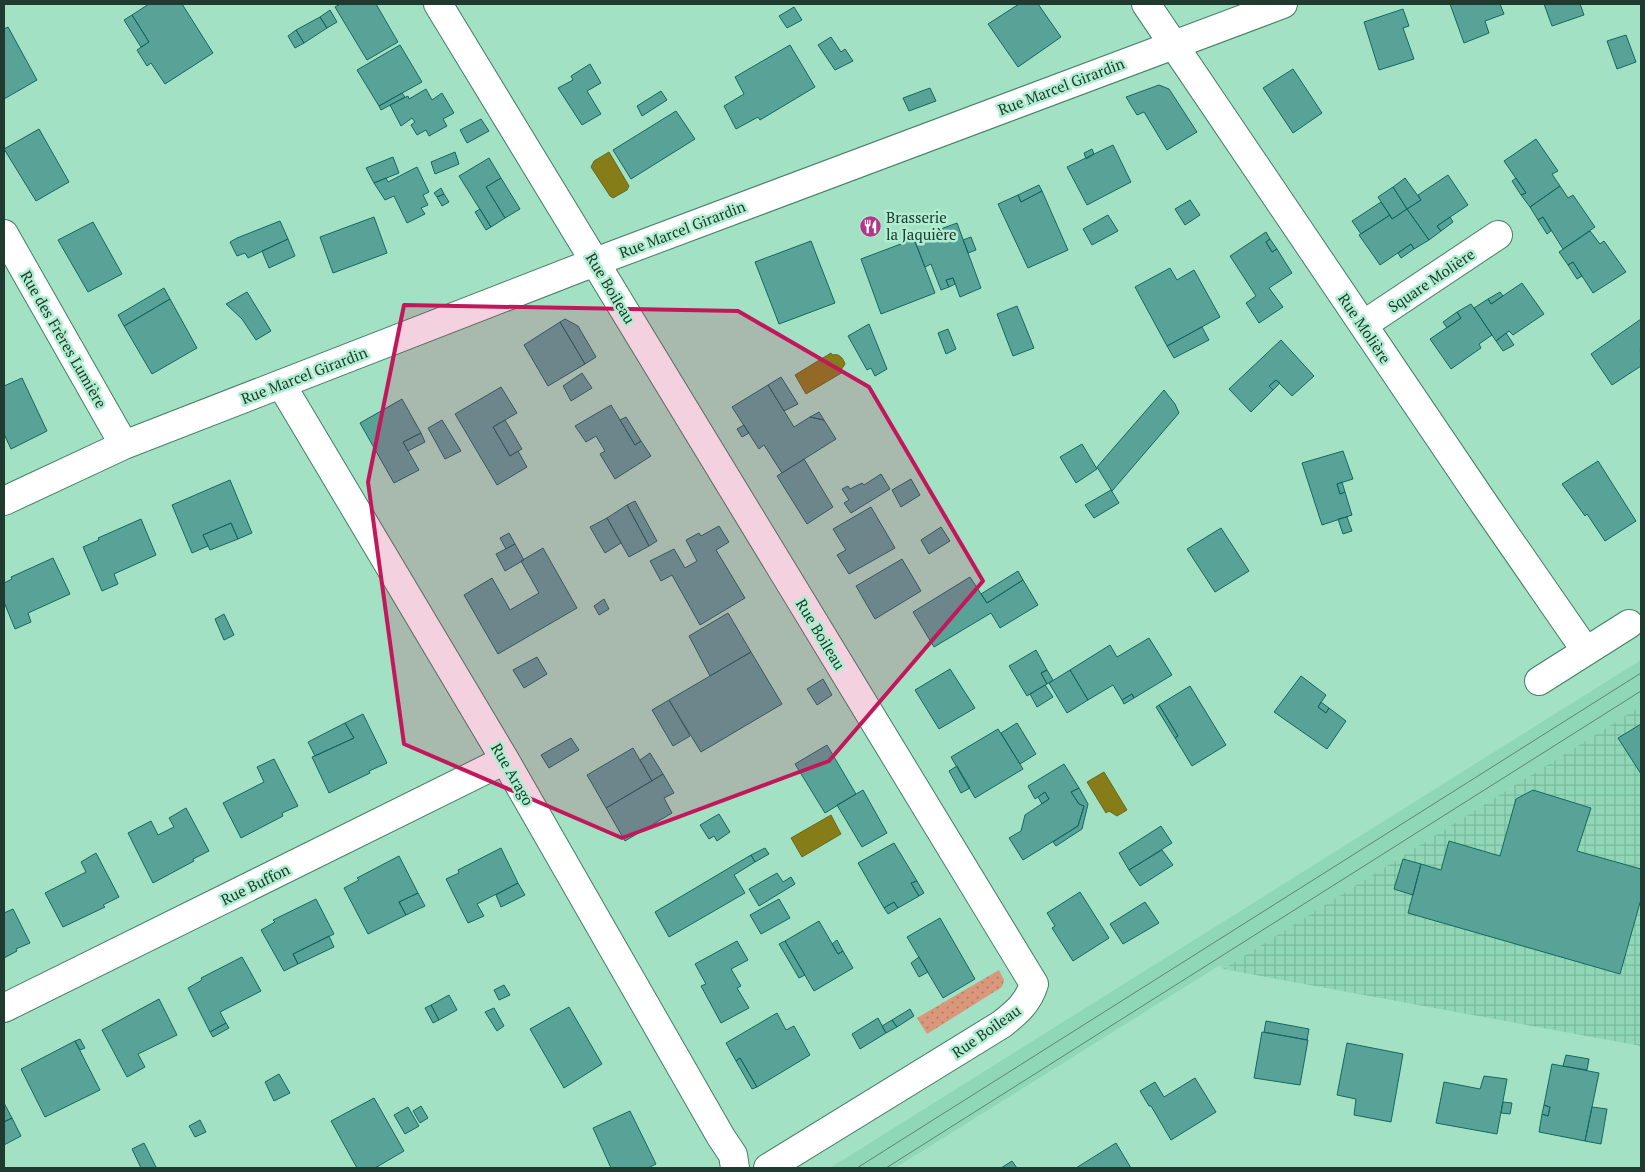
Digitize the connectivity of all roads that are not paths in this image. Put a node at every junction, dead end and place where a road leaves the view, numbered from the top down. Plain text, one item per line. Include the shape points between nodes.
1 (438, 4) edge
2 (1146, 4) edge
3 (1283, 4) edge
4 (1173, 44) junction
5 (4, 234) edge
6 (1498, 235) dead end
7 (595, 262) junction
8 (1363, 325) junction
9 (281, 384) junction
10 (124, 445) junction
11 (4, 501) edge
12 (1629, 624) dead end
13 (1586, 651) junction
14 (1539, 681) dead end
15 (506, 760) junction
16 (4, 1008) edge
17 (735, 1168) edge
18 (768, 1168) edge

1 - 7 street, Rue Boileau
2 - 4 street, Rue Molière
3 - 4 street, Rue Marcel Girardin
4 - 7 street, Rue Marcel Girardin
4 - 8 street, Rue Molière
5 - 10 street, Rue des Frères Lumière
6 - 8 street, Square Molière
7 - 9 street, Rue Marcel Girardin
7 - 18 street, Rue Boileau via 1034,984 1022,1007 1002,1024
8 - 13 street, Rue Molière
9 - 10 street, Rue Marcel Girardin
9 - 15 street, Rue Arago
10 - 11 street, Rue Marcel Girardin
12 - 13 street
13 - 14 street
15 - 16 street, Rue Buffon
15 - 17 street, Rue Arago via 733,1155

